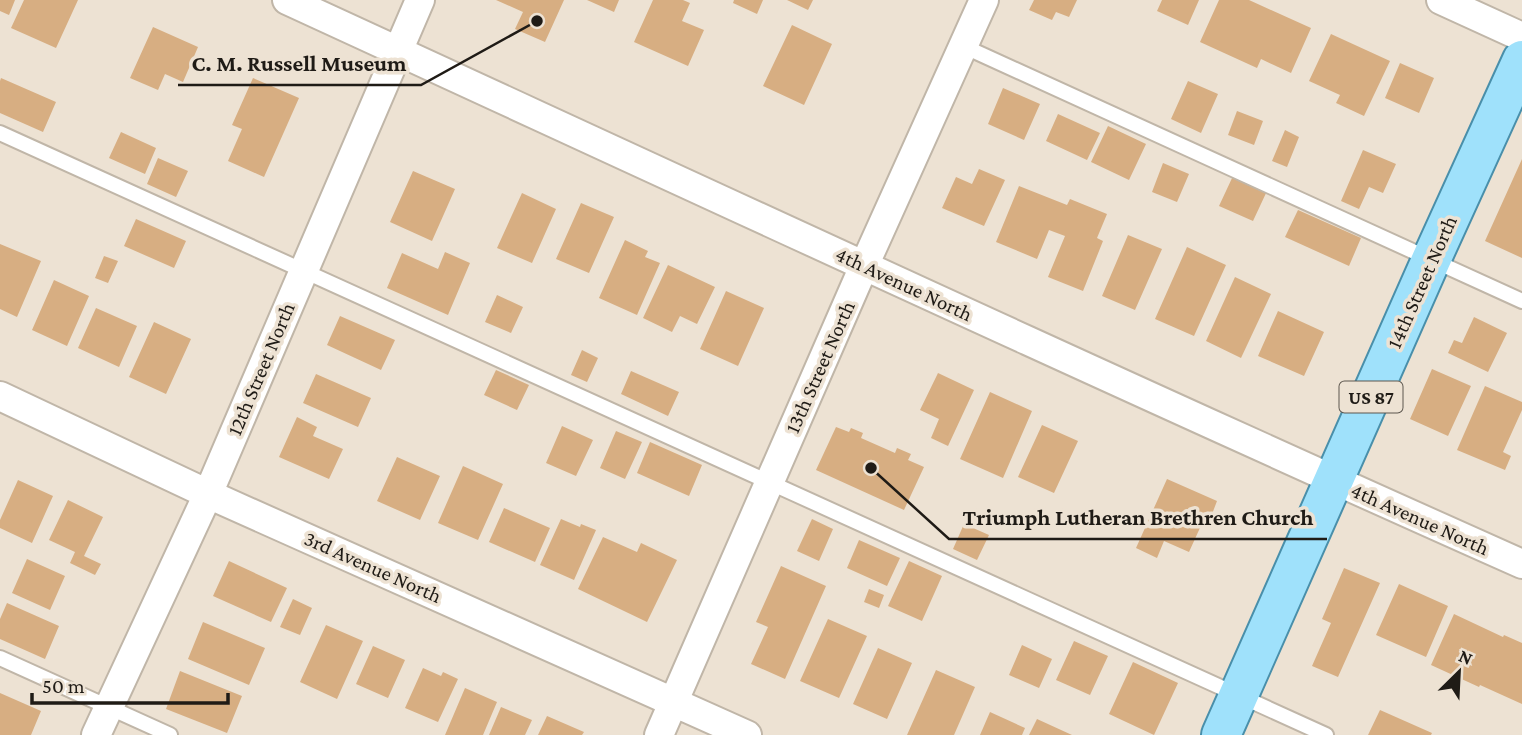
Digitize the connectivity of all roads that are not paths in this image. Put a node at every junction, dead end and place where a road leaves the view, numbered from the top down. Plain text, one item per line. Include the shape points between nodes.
1 (286, 0) edge
2 (420, 0) edge
3 (984, 0) edge
4 (1441, 0) edge
5 (1522, 37) edge
6 (963, 46) junction
7 (397, 51) junction
8 (1522, 60) edge
9 (0, 133) edge
10 (1432, 260) junction
11 (864, 266) junction
12 (304, 270) junction
13 (1522, 301) edge
14 (0, 396) edge
15 (1335, 481) junction
16 (769, 482) junction
17 (208, 494) junction
18 (1522, 564) edge
19 (0, 658) edge
20 (1239, 695) junction
21 (674, 701) junction
22 (109, 707) junction
23 (96, 735) edge
24 (170, 735) edge
25 (659, 735) edge
26 (747, 735) edge
27 (1221, 735) edge
28 (1326, 735) edge

1 - 7 street, 4th Avenue North
2 - 7 street, 12th Street North
3 - 6 street, 13th Street North
4 - 5 street
6 - 10 lane
6 - 11 street, 13th Street North
7 - 11 street, 4th Avenue North
7 - 12 street, 12th Street North
8 - 10 main road, 14th Street North / US 87
9 - 12 lane
10 - 13 lane
10 - 15 main road, 14th Street North / US 87
11 - 15 street, 4th Avenue North
11 - 16 street, 13th Street North
12 - 16 lane
12 - 17 street, 12th Street North
14 - 17 street, 3rd Avenue North
15 - 18 street, 4th Avenue North
15 - 20 main road, 14th Street North / US 87
16 - 20 lane
16 - 21 street, 13th Street North
17 - 21 street, 3rd Avenue North
17 - 22 street, 12th Street North
19 - 22 lane
20 - 27 main road, 14th Street North / US 87
20 - 28 lane
21 - 25 street, 13th Street North
21 - 26 street, 3rd Avenue North
22 - 23 street, 12th Street North
22 - 24 lane

